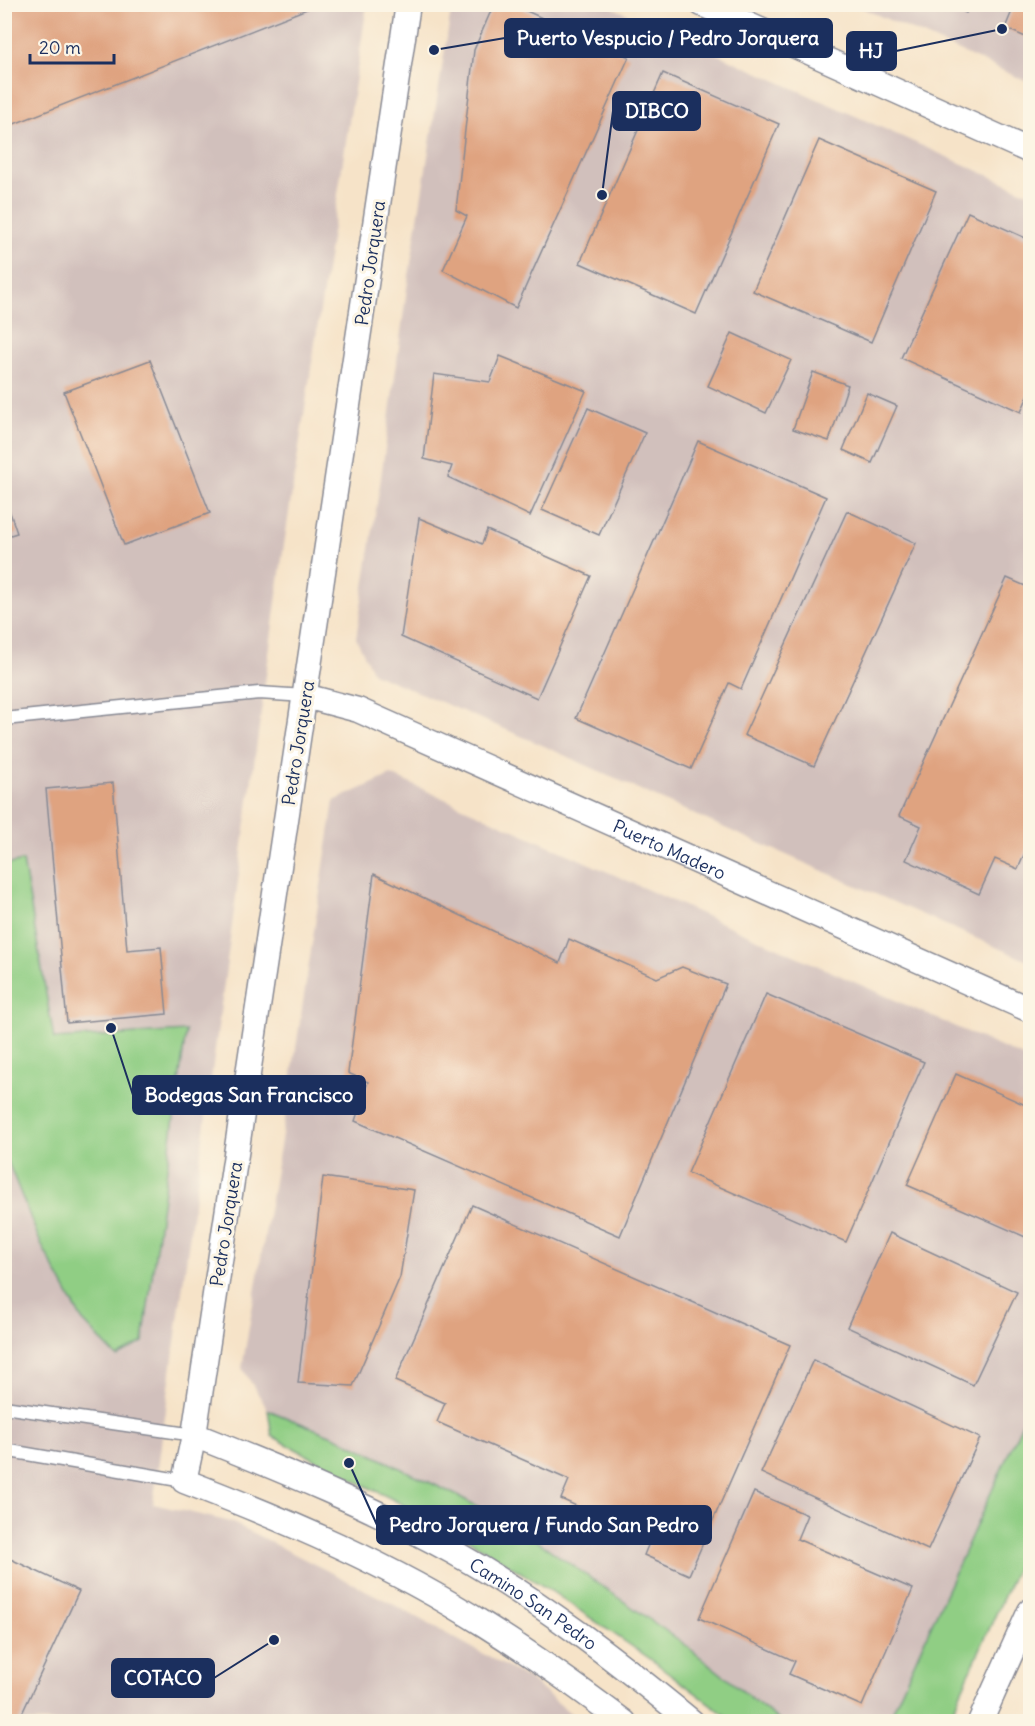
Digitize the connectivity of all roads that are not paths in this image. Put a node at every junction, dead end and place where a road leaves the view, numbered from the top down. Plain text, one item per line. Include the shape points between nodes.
1 (408, 4) edge
2 (702, 4) edge
3 (1030, 151) edge
4 (305, 696) junction
5 (4, 719) edge
6 (1030, 1010) edge
7 (4, 1407) edge
8 (194, 1435) junction
9 (4, 1450) edge
10 (184, 1481) junction
11 (1030, 1611) edge
12 (624, 1722) edge
13 (692, 1722) edge
14 (980, 1722) edge

1 - 4 street, Pedro Jorquera
2 - 3 street
4 - 5 lane via 259,693
4 - 6 street, Puerto Madero via 358,710
4 - 8 street, Pedro Jorquera
7 - 8 lane
8 - 10 street, Pedro Jorquera
8 - 13 street, Camino San Pedro via 311,1483 456,1554 560,1619
9 - 10 lane
10 - 12 street via 308,1532 429,1592 536,1658
11 - 14 street

